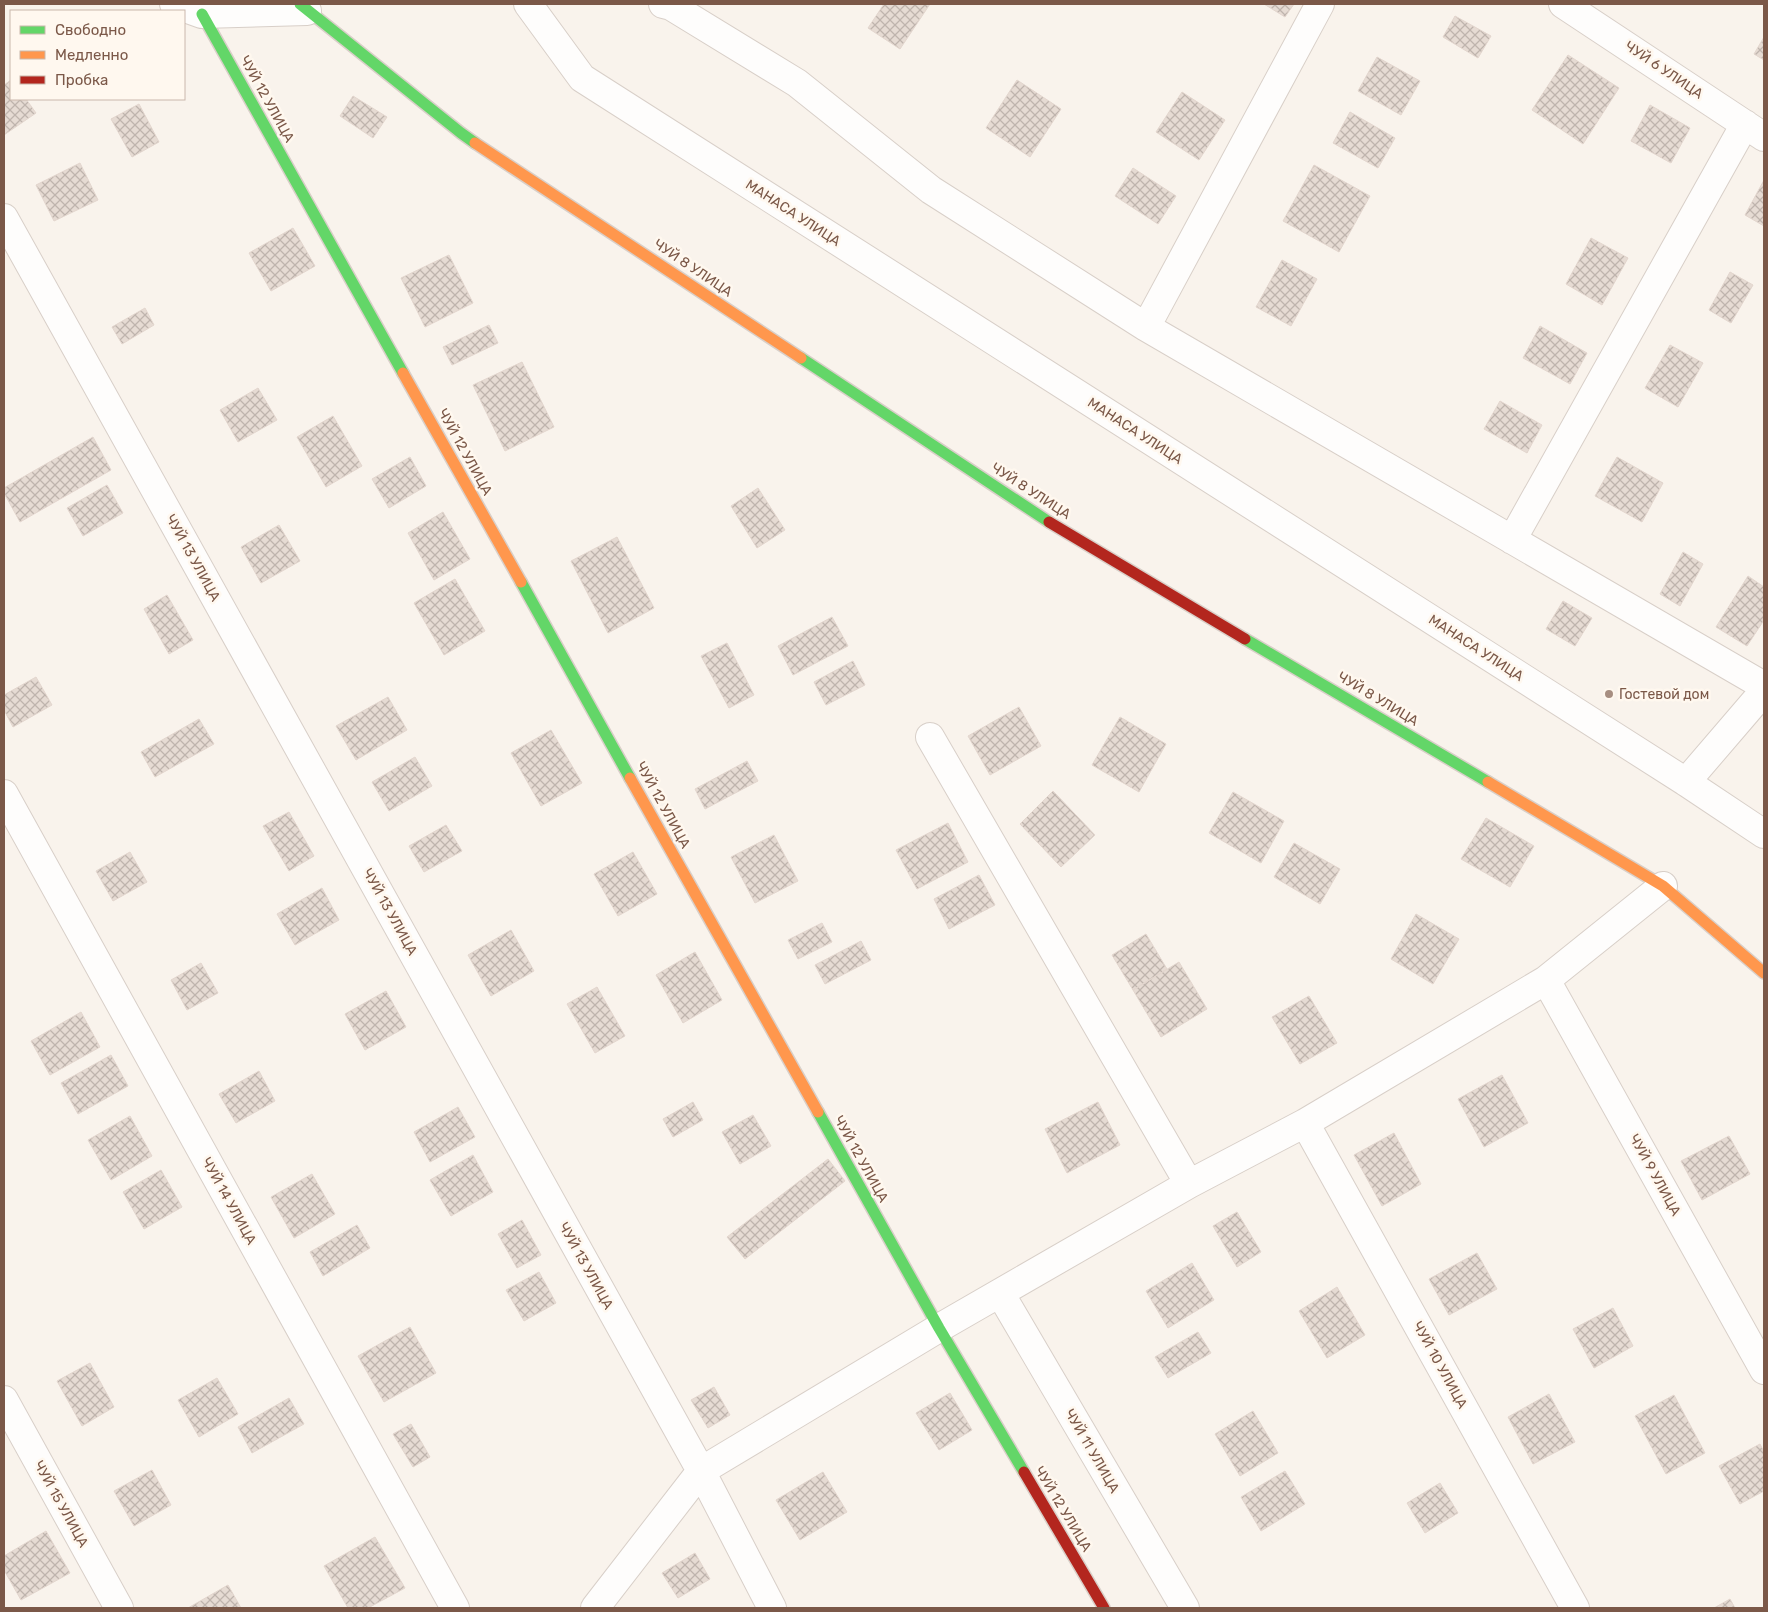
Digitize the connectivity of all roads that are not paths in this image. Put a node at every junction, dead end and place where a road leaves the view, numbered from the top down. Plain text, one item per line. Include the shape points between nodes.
1 (174, 4) edge
2 (528, 4) edge
3 (663, 4) edge
4 (1320, 4) edge
5 (1563, 4) edge
6 (303, 7) edge
7 (202, 14) junction
8 (1754, 131) edge
9 (4, 218) edge
10 (1146, 327) junction
11 (1512, 540) junction
12 (1764, 686) edge
13 (1764, 691) edge
14 (930, 737) dead end
15 (1686, 782) junction
16 (4, 794) edge
17 (1764, 834) edge
18 (1663, 886) junction
19 (1764, 973) edge
20 (1546, 980) junction
21 (1305, 1123) junction
22 (1189, 1184) junction
23 (1000, 1293) junction
24 (939, 1328) junction
25 (1764, 1370) edge
26 (4, 1400) edge
27 (701, 1471) junction
28 (119, 1608) edge
29 (455, 1608) edge
30 (595, 1608) edge
31 (772, 1608) edge
32 (1104, 1608) edge
33 (1185, 1608) edge
34 (1576, 1608) edge

1 - 7 street
2 - 15 street, МАНАСА УЛИЦА via 582,78
3 - 10 street via 797,83 930,190
4 - 10 street
5 - 8 street, ЧУЙ 6 УЛИЦА
6 - 7 street
6 - 18 street, ЧУЙ 8 УЛИЦА via 462,133 1042,518
7 - 24 street, ЧУЙ 12 УЛИЦА
8 - 11 street
9 - 27 street, ЧУЙ 13 УЛИЦА
10 - 11 street
11 - 12 street
13 - 15 street
14 - 22 street
15 - 17 street, МАНАСА УЛИЦА
16 - 29 street, ЧУЙ 14 УЛИЦА
18 - 19 street, ЧУЙ 8 УЛИЦА
18 - 20 street
20 - 21 street
20 - 25 street, ЧУЙ 9 УЛИЦА
21 - 22 street
21 - 34 street, ЧУЙ 10 УЛИЦА
22 - 23 street
23 - 24 street
23 - 33 street, ЧУЙ 11 УЛИЦА
24 - 27 street
24 - 32 street, ЧУЙ 12 УЛИЦА
26 - 28 street, ЧУЙ 15 УЛИЦА
27 - 30 street
27 - 31 street, ЧУЙ 13 УЛИЦА

